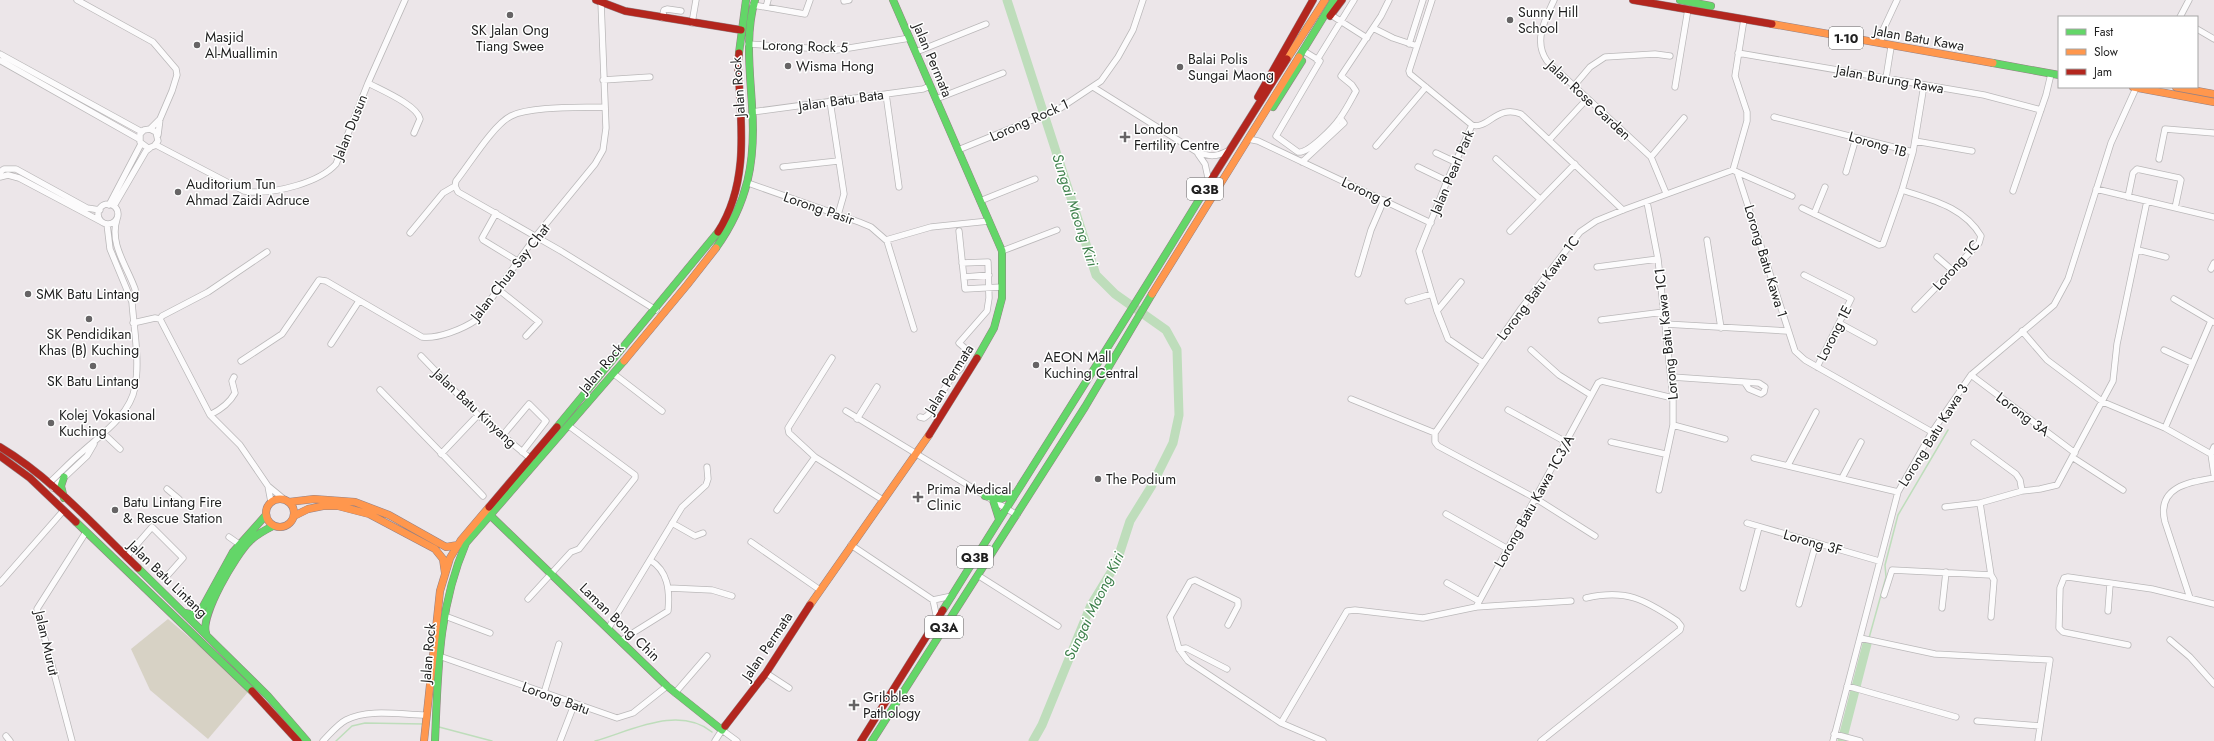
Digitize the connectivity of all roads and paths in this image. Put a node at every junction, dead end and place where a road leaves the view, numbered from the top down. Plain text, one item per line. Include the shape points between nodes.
1 (77, 0) edge
2 (405, 0) edge
3 (696, 0) edge
4 (746, 0) edge
5 (768, 0) edge
6 (810, 0) edge
7 (893, 0) edge
8 (1143, 0) edge
9 (1313, 0) edge
10 (1325, 0) edge
11 (1334, 0) edge
12 (1342, 0) edge
13 (1354, 0) edge
14 (1389, 0) edge
15 (1423, 0) edge
16 (1432, 0) edge
17 (1554, 0) edge
18 (1633, 0) edge
19 (1680, 0) edge
20 (1897, 0) edge
21 (2189, 0) edge
22 (599, 1) edge
23 (754, 2) edge
24 (766, 7) junction
25 (1688, 9) junction
26 (681, 11) dead end
27 (1331, 15) junction
28 (2181, 16) edge
29 (662, 18) junction
30 (1744, 19) junction
31 (1340, 21) junction
32 (692, 23) junction
33 (986, 24) dead end
34 (1373, 28) junction
35 (741, 30) junction
36 (2198, 30) edge
37 (910, 38) junction
38 (1367, 38) junction
39 (1882, 38) junction
40 (2214, 39) edge
41 (748, 44) junction
42 (1409, 44) junction
43 (1417, 46) junction
44 (1891, 47) junction
45 (916, 52) junction
46 (1307, 53) junction
47 (1738, 53) junction
48 (0, 54) edge
49 (1670, 56) dead end
50 (1318, 60) junction
51 (0, 61) edge
52 (14, 62) junction
53 (2058, 69) edge
54 (1003, 73) dead end
55 (2055, 75) edge
56 (650, 77) dead end
57 (1886, 78) junction
58 (603, 80) junction
59 (368, 83) junction
60 (59, 85) junction
61 (1924, 85) junction
62 (930, 86) junction
63 (1093, 87) junction
64 (1573, 87) junction
65 (1426, 88) junction
66 (1675, 88) dead end
67 (2136, 88) edge
68 (2181, 88) edge
69 (54, 91) junction
70 (886, 94) junction
71 (2214, 94) edge
72 (936, 99) junction
73 (1586, 100) junction
74 (830, 102) junction
75 (2214, 102) edge
76 (604, 107) junction
77 (1256, 108) junction
78 (2041, 110) junction
79 (1264, 111) junction
80 (752, 112) junction
81 (1774, 117) dead end
82 (1684, 118) dead end
83 (160, 119) junction
84 (1472, 125) junction
85 (150, 129) junction
86 (142, 132) junction
87 (414, 133) dead end
88 (2214, 134) edge
89 (158, 136) junction
90 (1856, 138) junction
91 (1248, 139) junction
92 (1550, 139) junction
93 (1915, 141) junction
94 (140, 142) junction
95 (156, 145) junction
96 (1376, 146) dead end
97 (150, 148) junction
98 (1314, 148) junction
99 (958, 150) junction
100 (1229, 150) junction
101 (1972, 151) dead end
102 (1197, 152) junction
103 (1913, 152) junction
104 (173, 153) junction
105 (1436, 153) dead end
106 (1651, 157) junction
107 (2159, 159) dead end
108 (1496, 160) dead end
109 (838, 161) junction
110 (1302, 162) junction
111 (1455, 162) junction
112 (1575, 164) junction
113 (783, 167) dead end
114 (1418, 167) dead end
115 (1735, 171) junction
116 (0, 172) edge
117 (1846, 172) dead end
118 (0, 177) edge
119 (1035, 179) dead end
120 (1447, 181) junction
121 (1209, 182) junction
122 (748, 183) junction
123 (455, 186) junction
124 (899, 187) dead end
125 (1825, 187) dead end
126 (2096, 189) junction
127 (1902, 190) junction
128 (2013, 192) dead end
129 (1666, 193) junction
130 (1792, 196) dead end
131 (2128, 197) junction
132 (1540, 199) junction
133 (1384, 200) junction
134 (980, 201) junction
135 (2147, 201) junction
136 (1647, 202) junction
137 (111, 206) junction
138 (1802, 208) dead end
139 (2175, 208) junction
140 (100, 210) junction
141 (1623, 210) junction
142 (496, 213) junction
143 (1814, 214) junction
144 (838, 215) junction
145 (2214, 217) edge
146 (117, 220) junction
147 (989, 221) junction
148 (104, 223) junction
149 (1430, 223) junction
150 (1057, 230) dead end
151 (959, 231) dead end
152 (1510, 231) dead end
153 (410, 233) dead end
154 (536, 236) junction
155 (886, 240) junction
156 (1707, 240) dead end
157 (2138, 250) junction
158 (1002, 251) junction
159 (267, 252) dead end
160 (1937, 257) dead end
161 (2166, 257) dead end
162 (1658, 259) junction
163 (519, 262) junction
164 (962, 263) junction
165 (2214, 263) edge
166 (1597, 267) dead end
167 (2211, 269) dead end
168 (1952, 270) junction
169 (1358, 274) dead end
170 (1804, 274) dead end
171 (989, 275) junction
172 (964, 277) junction
173 (1461, 282) dead end
174 (989, 288) junction
175 (1002, 288) junction
176 (498, 289) junction
177 (1432, 294) junction
178 (2174, 299) dead end
179 (359, 300) junction
180 (1408, 301) dead end
181 (132, 302) junction
182 (656, 310) junction
183 (1915, 310) dead end
184 (1437, 311) junction
185 (1664, 312) junction
186 (160, 319) junction
187 (1601, 320) dead end
188 (2213, 322) edge
189 (133, 323) junction
190 (1839, 323) junction
191 (1665, 324) junction
192 (1721, 328) junction
193 (914, 329) dead end
194 (1787, 331) junction
195 (2022, 331) junction
196 (526, 336) dead end
197 (1874, 342) dead end
198 (331, 344) dead end
199 (1531, 350) dead end
200 (2164, 350) dead end
201 (421, 356) dead end
202 (832, 358) dead end
203 (241, 361) dead end
204 (1483, 363) junction
205 (2192, 363) junction
206 (1817, 367) junction
207 (614, 374) junction
208 (953, 375) junction
209 (1971, 375) junction
210 (234, 377) dead end
211 (1672, 377) junction
212 (963, 382) junction
213 (1745, 383) dead end
214 (877, 387) dead end
215 (380, 390) dead end
216 (1592, 395) junction
217 (1674, 398) junction
218 (1350, 399) dead end
219 (2103, 402) junction
220 (1508, 410) dead end
221 (662, 411) dead end
222 (846, 411) dead end
223 (1816, 412) dead end
224 (210, 414) junction
225 (478, 415) junction
226 (920, 417) dead end
227 (858, 419) junction
228 (1672, 424) junction
229 (569, 426) junction
230 (2165, 428) junction
231 (1932, 432) junction
232 (103, 433) junction
233 (1435, 433) junction
234 (503, 435) junction
235 (1725, 439) dead end
236 (1566, 442) junction
237 (1611, 442) dead end
238 (1861, 442) dead end
239 (1974, 444) dead end
240 (0, 447) edge
241 (2214, 447) edge
242 (120, 449) dead end
243 (522, 452) junction
244 (916, 453) junction
245 (85, 454) junction
246 (441, 454) junction
247 (1665, 454) junction
248 (2211, 454) junction
249 (2074, 455) junction
250 (0, 457) edge
251 (815, 457) junction
252 (1754, 458) dead end
253 (531, 459) junction
254 (1788, 465) junction
255 (707, 467) dead end
256 (2214, 474) edge
257 (25, 475) junction
258 (64, 477) junction
259 (1842, 478) junction
260 (2214, 478) edge
261 (50, 486) junction
262 (268, 486) junction
263 (167, 489) dead end
264 (1660, 490) dead end
265 (2123, 490) dead end
266 (2022, 491) junction
267 (1898, 492) junction
268 (1014, 494) junction
269 (483, 496) dead end
270 (985, 496) junction
271 (64, 498) junction
272 (1535, 498) junction
273 (179, 499) dead end
274 (883, 500) junction
275 (993, 500) junction
276 (287, 501) junction
277 (271, 502) junction
278 (1980, 503) junction
279 (58, 504) junction
280 (1945, 507) dead end
281 (1006, 508) junction
282 (64, 510) junction
283 (777, 510) dead end
284 (1446, 514) dead end
285 (266, 515) junction
286 (1017, 515) junction
287 (294, 516) junction
288 (491, 516) junction
289 (998, 519) junction
290 (672, 523) junction
291 (1747, 523) dead end
292 (273, 526) junction
293 (1759, 527) junction
294 (86, 532) junction
295 (703, 533) dead end
296 (1595, 536) dead end
297 (229, 537) dead end
298 (751, 542) dead end
299 (1816, 543) junction
300 (239, 544) junction
301 (458, 545) junction
302 (851, 545) junction
303 (1508, 549) junction
304 (126, 557) junction
305 (650, 560) junction
306 (1879, 561) junction
307 (1946, 572) junction
308 (445, 573) junction
309 (550, 573) junction
310 (1991, 575) junction
311 (167, 576) dead end
312 (980, 576) junction
313 (0, 583) edge
314 (1447, 583) dead end
315 (2110, 584) junction
316 (669, 588) junction
317 (1743, 588) dead end
318 (820, 590) junction
319 (1884, 595) dead end
320 (732, 596) dead end
321 (952, 596) junction
322 (1586, 598) dead end
323 (2190, 598) junction
324 (528, 600) dead end
325 (933, 600) junction
326 (1479, 601) junction
327 (1571, 601) dead end
328 (1799, 604) dead end
329 (2214, 604) edge
330 (1476, 607) junction
331 (1942, 608) dead end
332 (2108, 611) dead end
333 (184, 613) junction
334 (444, 616) junction
335 (1991, 617) dead end
336 (937, 620) junction
337 (1228, 624) dead end
338 (1058, 626) dead end
339 (608, 629) junction
340 (206, 633) junction
341 (490, 633) dead end
342 (1863, 638) junction
343 (2170, 640) dead end
344 (620, 641) junction
345 (559, 644) dead end
346 (2128, 645) dead end
347 (1179, 649) junction
348 (439, 656) junction
349 (707, 656) dead end
350 (1227, 669) dead end
351 (766, 673) junction
352 (2213, 683) edge
353 (667, 686) junction
354 (1850, 686) junction
355 (789, 688) dead end
356 (544, 693) junction
357 (675, 693) junction
358 (574, 704) junction
359 (1956, 716) dead end
360 (426, 717) junction
361 (1977, 721) dead end
362 (1281, 723) junction
363 (2040, 726) junction
364 (722, 730) junction
365 (1840, 735) junction
366 (72, 741) edge
367 (298, 741) edge
368 (307, 741) edge
369 (323, 741) edge
370 (424, 741) edge
371 (435, 741) edge
372 (560, 741) edge
373 (715, 741) edge
374 (737, 741) edge
375 (861, 741) edge
376 (872, 741) edge
377 (1323, 741) edge
378 (1540, 741) edge
379 (1833, 741) edge
380 (1860, 741) edge
381 (2038, 741) edge

1 - 83 street via 153,42 176,69 173,86
2 - 59 street, Jalan Dusun
3 - 32 street
4 - 35 main road, Jalan Rock
5 - 24 street
6 - 24 street via 804,14
7 - 37 main road, Jalan Permata
8 - 63 street, Lorong Rock 1 via 1138,20 1118,57 1101,81
9 - 77 main road via 1263,86
10 - 77 main road, Q3B
11 - 79 main road, Q3A
12 - 27 main road
13 - 31 street
14 - 34 street
15 - 42 street
16 - 43 street
17 - 64 street, Jalan Rose Garden via 1542,28 1542,54
18 - 25 main road, Jalan Batu Kawa / 1-10
19 - 39 main road, Jalan Batu Kawa / 1-10
20 - 39 street via 1883,30
21 - 28 street
22 - 29 main road via 615,8
22 - 58 street, Jalan Chua Say Chat
23 - 24 street
23 - 41 main road, Jalan Rock
25 - 30 main road, Jalan Batu Kawa / 1-10
25 - 66 street
26 - 29 street via 664,10
27 - 31 street
27 - 46 main road
29 - 32 main road
30 - 44 main road, Jalan Batu Kawa / 1-10
30 - 47 street
31 - 38 street
31 - 50 street
32 - 35 main road
33 - 45 street
34 - 38 street
34 - 42 street
35 - 182 main road, Jalan Rock via 738,65 742,144 740,175 736,190 725,220 715,237
36 - 40 street
37 - 41 street, Lorong Rock 5 via 837,50
37 - 45 main road, Jalan Permata
38 - 98 street via 1341,76 1356,91 1342,121
39 - 53 main road, Jalan Batu Kawa / 1-10
41 - 80 main road, Jalan Rock
42 - 43 street
43 - 65 street via 1409,71
44 - 55 main road, Jalan Batu Kawa / 1-10
44 - 57 street
45 - 62 main road, Jalan Permata
46 - 50 street
46 - 79 main road via 1274,106
47 - 57 street, Jalan Burung Rawa
47 - 115 street via 1735,76 1747,117
48 - 52 street
49 - 64 street via 1655,54 1605,58 1590,67
50 - 98 street via 1276,136 1298,152
51 - 52 street
51 - 69 street
52 - 60 street
54 - 72 street
55 - 78 street
56 - 58 street
57 - 61 street, Jalan Burung Rawa
58 - 76 street, Jalan Chua Say Chat
59 - 87 street via 403,102 417,113 420,119
59 - 104 street, Jalan Dusun via 336,164 310,182 255,192 244,191
60 - 69 street
60 - 86 street
61 - 78 street, Jalan Burung Rawa via 1984,95
61 - 93 street
62 - 70 street, Jalan Batu Bata
62 - 72 main road, Jalan Permata
63 - 99 street, Lorong Rock 1 via 1059,109
63 - 102 street
64 - 73 street, Jalan Rose Garden
65 - 84 street
65 - 96 street
67 - 75 main road
67 - 126 street, Lorong Batu Kawa 3 via 2111,143
68 - 71 main road
69 - 94 street
70 - 74 street, Jalan Batu Bata
70 - 124 street
72 - 99 main road, Jalan Permata
73 - 92 street
73 - 106 street, Jalan Rose Garden
74 - 80 street, Jalan Batu Bata
74 - 109 street
76 - 123 street via 523,112 510,116 501,123 456,181
76 - 154 street, Jalan Chua Say Chat via 606,140 603,150 595,164
77 - 100 main road, Q3B
78 - 128 street
79 - 91 main road, Q3A
80 - 122 main road, Jalan Rock via 753,148
81 - 90 street, Lorong 1B
82 - 106 street
83 - 85 street
83 - 89 street
84 - 92 street, Jalan Pearl Park via 1477,126 1503,111 1513,110
84 - 111 street, Jalan Pearl Park
85 - 86 street
85 - 89 street
86 - 94 street
88 - 107 street via 2165,129
89 - 95 street
89 - 104 street
90 - 103 street, Lorong 1B
90 - 117 street
91 - 110 street, Lorong 6 via 1258,141
91 - 286 main road, Q3A
92 - 112 street, Jalan Pearl Park
93 - 101 street
93 - 103 street
94 - 97 street
94 - 137 street
95 - 97 street
95 - 104 street
97 - 137 street
98 - 110 street
99 - 134 main road, Jalan Permata
100 - 102 street via 1214,157
100 - 121 main road, Q3B
102 - 121 street via 1205,164
103 - 127 street, Lorong 1B
105 - 111 street
106 - 129 street, Jalan Rose Garden
108 - 132 street
109 - 113 street
109 - 144 street via 844,194
110 - 133 street, Lorong 6
111 - 120 street, Jalan Pearl Park
112 - 132 street
112 - 141 street, Jalan Pearl Park
114 - 120 street
115 - 129 street, Lorong Batu Kawa 1C
115 - 130 street
115 - 194 street, Lorong Batu Kawa 1 via 1764,250
116 - 140 street via 4,169 16,169 87,208
118 - 148 street via 8,175 19,178
119 - 134 street
120 - 149 street, Jalan Pearl Park
121 - 268 main road, Q3B via 1123,325
122 - 144 street, Lorong Pasir
122 - 207 main road, Jalan Rock via 731,225
123 - 142 street via 458,192
123 - 153 street via 444,193
125 - 143 street
126 - 131 street
126 - 195 street, Lorong Batu Kawa 3 via 2068,279 2059,299
127 - 143 street, Lorong 1B via 1882,244 1879,245
127 - 168 street, Lorong 1C via 1953,208 1981,236 1979,243
129 - 136 street, Lorong Batu Kawa 1C
131 - 135 street
131 - 139 street via 2133,173 2137,169 2180,178
132 - 152 street
133 - 149 street, Lorong 6
133 - 169 street via 1375,218
134 - 147 main road, Jalan Permata
135 - 139 street
135 - 157 street
136 - 141 street, Lorong Batu Kawa 1C
136 - 162 street, Lorong Batu Kawa 1C1
137 - 140 street via 103,206
137 - 146 street via 118,212
138 - 143 street
139 - 145 street
140 - 148 street via 99,218
141 - 204 street, Lorong Batu Kawa 1C via 1588,225 1574,237
142 - 154 street
142 - 163 street via 482,238
144 - 155 street, Lorong Pasir via 865,224
146 - 148 street via 113,223
146 - 181 street via 114,238 135,289 136,296
147 - 155 street via 931,227
147 - 158 main road, Jalan Permata
148 - 181 street via 110,249
149 - 177 street, Jalan Pearl Park via 1419,251
150 - 158 street
151 - 164 street
154 - 163 street, Jalan Chua Say Chat
154 - 182 street
155 - 193 street
156 - 192 street
157 - 161 street
157 - 219 street via 2117,344 2113,381
158 - 175 main road, Jalan Permata
159 - 186 street via 208,292
160 - 168 street
162 - 166 street
162 - 185 street, Lorong Batu Kawa 1C1
163 - 176 street, Jalan Chua Say Chat
164 - 171 street via 988,262
164 - 172 street
165 - 167 street
168 - 183 street, Lorong 1C
170 - 190 street, Lorong 1E via 1851,298
171 - 172 street
171 - 174 street
172 - 174 street via 966,290
173 - 184 street
174 - 175 street
174 - 208 street via 986,313 959,343 966,350 961,368
175 - 212 main road, Jalan Permata via 994,328
176 - 179 street, Jalan Chua Say Chat via 476,320 427,338
176 - 196 street via 539,322
177 - 180 street
177 - 184 street, Jalan Pearl Park
178 - 188 street
179 - 198 street
179 - 203 street, Jalan Chua Say Chat via 326,281 319,280 282,334
181 - 189 street
182 - 253 main road, Jalan Rock
184 - 204 street, Jalan Pearl Park via 1450,341
185 - 187 street
185 - 191 street, Lorong Batu Kawa 1C1
186 - 189 street
186 - 224 street
188 - 205 street
189 - 232 street via 135,388 126,410
190 - 197 street
190 - 206 street, Lorong 1E
191 - 192 street
191 - 211 street, Lorong Batu Kawa 1C1
192 - 194 street
194 - 206 street, Lorong Batu Kawa 1 via 1795,351
195 - 209 street, Lorong Batu Kawa 3
195 - 219 street via 2052,365
199 - 216 street via 1558,375
200 - 205 street
201 - 225 street, Jalan Batu Kinyang
202 - 251 street via 788,428 792,437
204 - 233 street, Lorong Batu Kawa 1C
205 - 230 street
206 - 231 street, Lorong Batu Kawa 1
207 - 221 street
207 - 229 main road, Jalan Rock
208 - 212 street
208 - 226 street via 928,415
209 - 231 street, Lorong Batu Kawa 3
209 - 249 street, Lorong 3A
210 - 224 street via 232,381 235,393 232,398 228,404
211 - 213 street
211 - 217 street, Lorong Batu Kawa 1C1
212 - 244 main road, Jalan Permata
214 - 227 street
215 - 246 street
216 - 217 street, Lorong Batu Kawa 1C3/A via 1598,383 1602,381
216 - 236 street, Lorong Batu Kawa 1C3/A
217 - 228 street, Lorong Batu Kawa 1C1
218 - 233 street
219 - 230 street
219 - 249 street
220 - 236 street
222 - 227 street
223 - 254 street
224 - 262 street via 240,445
225 - 234 street, Jalan Batu Kinyang
225 - 246 street
227 - 244 street
228 - 235 street
228 - 247 street, Lorong Batu Kawa 1C1
229 - 288 main road, Jalan Rock
229 - 309 street via 635,475 635,478 579,549 571,552
230 - 248 street
231 - 267 street, Lorong Batu Kawa 3
232 - 242 street
232 - 245 street
233 - 272 street, Lorong Batu Kawa 1C via 1434,442
234 - 243 street, Jalan Batu Kinyang
234 - 243 street via 529,404 546,421
236 - 272 street, Lorong Batu Kawa 1C3/A
237 - 247 street
238 - 259 street
239 - 266 street via 2016,474
240 - 261 main road, Jalan Batu Lintang via 17,457
241 - 248 street
243 - 253 street, Jalan Batu Kinyang
244 - 270 street
244 - 274 main road, Jalan Permata
245 - 258 street
245 - 261 street
246 - 269 street
247 - 264 street, Lorong Batu Kawa 1C1
248 - 256 street
249 - 265 street, Lorong 3A
249 - 266 street via 2057,485
250 - 257 main road, Jalan Batu Lintang
251 - 274 street
251 - 283 street
252 - 254 street
253 - 301 main road, Jalan Rock via 477,519
254 - 259 street
255 - 290 street via 706,485 682,507
257 - 261 main road
257 - 279 main road, Jalan Batu Lintang
258 - 261 street
258 - 271 main road via 61,486
259 - 267 street
260 - 323 street via 2177,488 2172,491 2164,507 2165,522
261 - 271 main road, Jalan Batu Lintang
261 - 279 main road
262 - 276 street
262 - 277 street
263 - 273 street
266 - 278 street
267 - 306 street, Lorong Batu Kawa 3
268 - 270 main road via 1001,499
268 - 281 main road, Q3B
270 - 275 street
271 - 304 main road, Jalan Batu Lintang
272 - 296 street
272 - 303 street, Lorong Batu Kawa 1C3/A
274 - 302 main road, Jalan Permata
275 - 281 street
275 - 289 main road
276 - 277 main road via 280,499
276 - 287 main road via 293,508
276 - 301 main road via 332,498 359,502 381,510 446,547
277 - 285 main road
278 - 280 street
278 - 310 street
279 - 282 main road, Jalan Batu Lintang
281 - 286 street
281 - 289 main road, Q3B
282 - 294 main road, Jalan Batu Lintang
282 - 313 street
284 - 303 street
285 - 292 main road
285 - 300 main road
286 - 312 main road, Q3A
287 - 292 main road via 288,526
287 - 308 main road via 304,509 321,506 345,508 370,515 434,548 443,558
288 - 309 main road, Laman Bong Chin
288 - 334 main road, Jalan Rock via 466,543 456,562
289 - 321 main road, Q3B
290 - 295 street via 695,536
290 - 305 street
291 - 293 street, Lorong 3F
292 - 340 main road via 255,536 239,556 207,617 204,626
293 - 299 street, Lorong 3F
293 - 317 street
294 - 366 street, Jalan Murut via 37,609
294 - 367 main road, Jalan Batu Lintang via 254,692
297 - 300 street
298 - 318 street
299 - 306 street, Lorong 3F
299 - 328 street
300 - 333 main road via 200,612 194,615
301 - 308 main road, Jalan Rock
302 - 318 main road, Jalan Permata
302 - 325 street
303 - 326 street, Lorong Batu Kawa 1C3/A
304 - 311 street via 152,527 183,558
304 - 333 main road, Jalan Batu Lintang
305 - 316 street via 661,569
305 - 339 street
306 - 342 street, Lorong Batu Kawa 3
307 - 310 street
307 - 319 street via 1892,570
307 - 331 street
308 - 360 main road, Jalan Rock via 440,591
309 - 324 street
309 - 339 main road, Laman Bong Chin
310 - 335 street via 1994,585
312 - 338 street
312 - 376 main road, Q3A via 956,608
314 - 326 street
315 - 323 street via 2152,589
315 - 332 street
315 - 346 street via 2068,576 2064,578 2060,588 2060,628 2069,635
316 - 320 street via 712,590
316 - 344 street via 667,613
318 - 351 main road, Jalan Permata
321 - 325 street
321 - 336 main road, Q3B
322 - 378 street via 1610,594 1635,597 1677,621 1681,626 1680,630
323 - 329 street
325 - 336 street
326 - 330 street, Lorong Batu Kawa 1C3/A
327 - 330 street
330 - 362 street via 1423,618 1347,611
333 - 340 main road, Jalan Batu Lintang
334 - 341 street
334 - 348 main road, Jalan Rock
336 - 375 main road, Q3B
337 - 347 street via 1238,601 1192,580 1170,617
339 - 344 main road, Laman Bong Chin
340 - 368 main road, Jalan Batu Lintang via 268,696
342 - 354 street, Lorong Batu Kawa 3
342 - 363 street via 1935,654 2050,660
343 - 352 street via 2190,657
344 - 353 main road, Laman Bong Chin
345 - 356 street
347 - 350 street via 1186,648
347 - 362 street via 1188,661
348 - 356 street, Lorong Batu
348 - 371 main road, Jalan Rock
349 - 357 street
351 - 355 street
351 - 364 main road, Jalan Permata
353 - 357 main road, Laman Bong Chin
353 - 358 street, Lorong Batu via 633,713 617,718
354 - 359 street
354 - 365 street, Lorong Batu Kawa 3
356 - 358 street, Lorong Batu
357 - 364 main road, Laman Bong Chin
358 - 372 street
360 - 369 street via 371,714 345,720
360 - 370 main road, Jalan Rock
361 - 363 street
362 - 377 street
363 - 381 street
364 - 373 street
364 - 374 street, Laman Bong Chin
365 - 379 street, Lorong Batu Kawa 3
365 - 380 street

